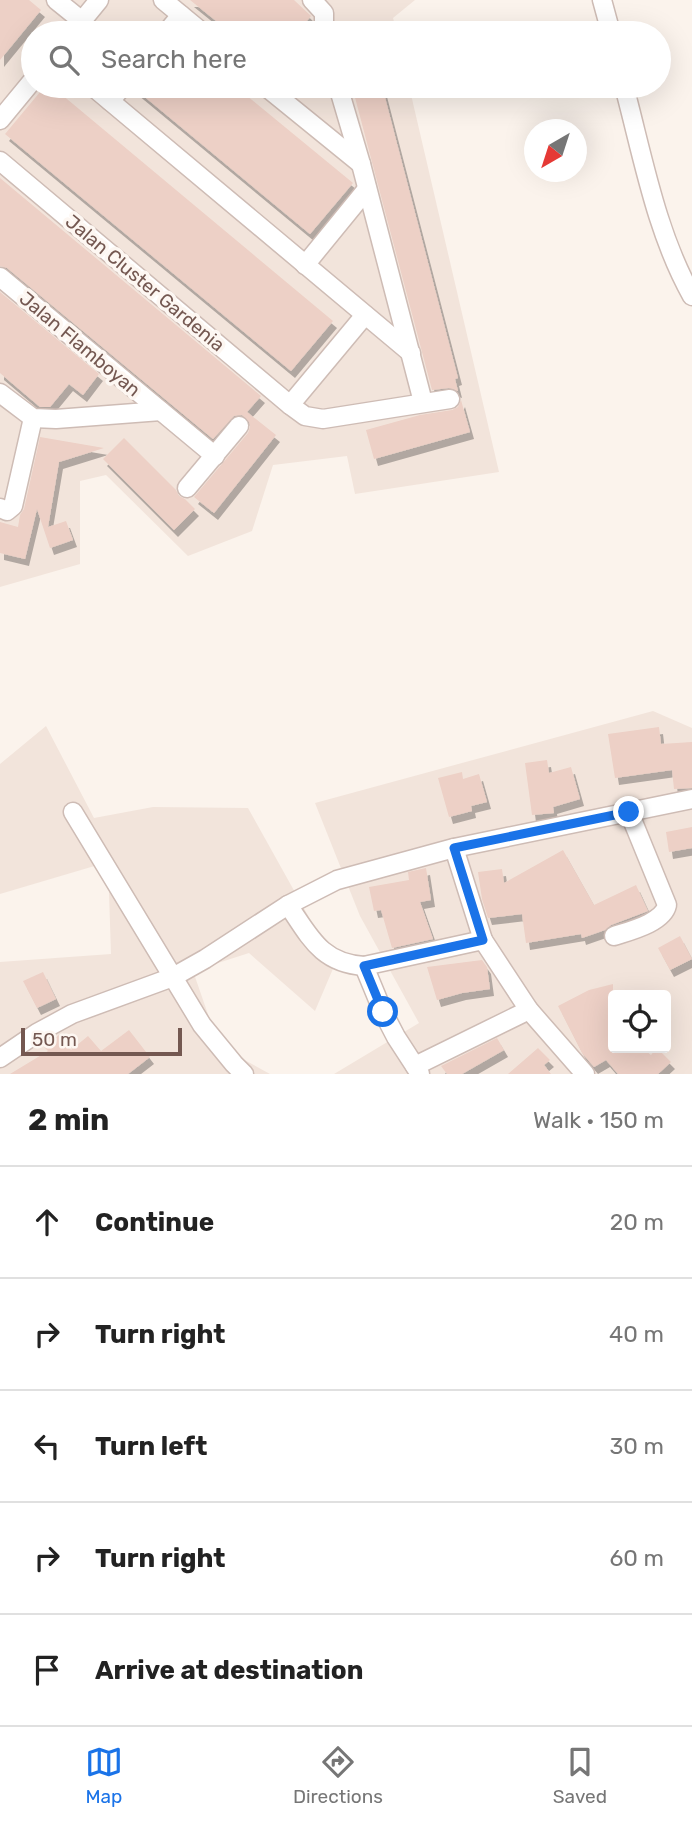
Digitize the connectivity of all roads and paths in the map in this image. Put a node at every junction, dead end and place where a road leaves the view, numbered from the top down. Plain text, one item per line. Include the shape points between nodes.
1 (56, 0) edge
2 (163, 0) edge
3 (312, 0) edge
4 (602, 0) edge
5 (94, 2) edge
6 (181, 15) junction
7 (72, 21) edge
8 (81, 21) edge
9 (176, 21) edge
10 (188, 21) edge
11 (324, 21) edge
12 (608, 21) edge
13 (21, 95) edge
14 (106, 98) edge
15 (113, 98) edge
16 (285, 98) edge
17 (342, 98) edge
18 (627, 98) edge
19 (110, 101) junction
20 (0, 120) edge
21 (0, 160) edge
22 (361, 164) junction
23 (368, 189) junction
24 (305, 265) junction
25 (0, 277) edge
26 (692, 296) edge
27 (365, 315) junction
28 (411, 353) junction
29 (450, 399) dead end
30 (3, 401) edge
31 (423, 402) junction
32 (290, 405) junction
33 (161, 411) junction
34 (33, 418) junction
35 (239, 426) dead end
36 (215, 456) junction
37 (187, 488) dead end
38 (0, 508) edge
39 (692, 799) edge
40 (73, 812) dead end
41 (629, 812) junction
42 (454, 848) junction
43 (288, 905) junction
44 (614, 936) dead end
45 (483, 940) junction
46 (364, 966) junction
47 (173, 977) junction
48 (529, 1010) junction
49 (0, 1058) edge
50 (417, 1070) edge
51 (244, 1074) edge
52 (585, 1074) edge

1 - 7 street
2 - 6 street
3 - 11 street via 324,13
4 - 12 street
5 - 8 street
6 - 9 street
6 - 10 street
13 - 20 street
14 - 19 street
15 - 19 street
16 - 22 street
17 - 22 street
18 - 26 street via 659,219
19 - 24 street
21 - 32 street, Jalan Cluster Gardenia
22 - 23 street
23 - 24 street
23 - 28 street
24 - 27 street
25 - 33 street, Jalan Flamboyan
27 - 28 street
27 - 32 street
28 - 31 street
29 - 31 street, Jalan Cluster Gardenia
30 - 34 street
31 - 32 street, Jalan Cluster Gardenia via 323,419 305,416
33 - 34 street, Jalan Flamboyan
33 - 36 street, Jalan Flamboyan
34 - 38 street via 13,506 7,511
35 - 36 street
36 - 37 street
39 - 41 street
40 - 47 street
41 - 42 street
41 - 44 street via 667,905 662,915
42 - 43 street via 337,880
42 - 45 street
43 - 46 street via 328,956
43 - 47 street
45 - 46 street
45 - 48 street
46 - 50 street via 383,1012
47 - 49 street via 72,1014
47 - 51 street via 202,1025
48 - 50 street
48 - 52 street

